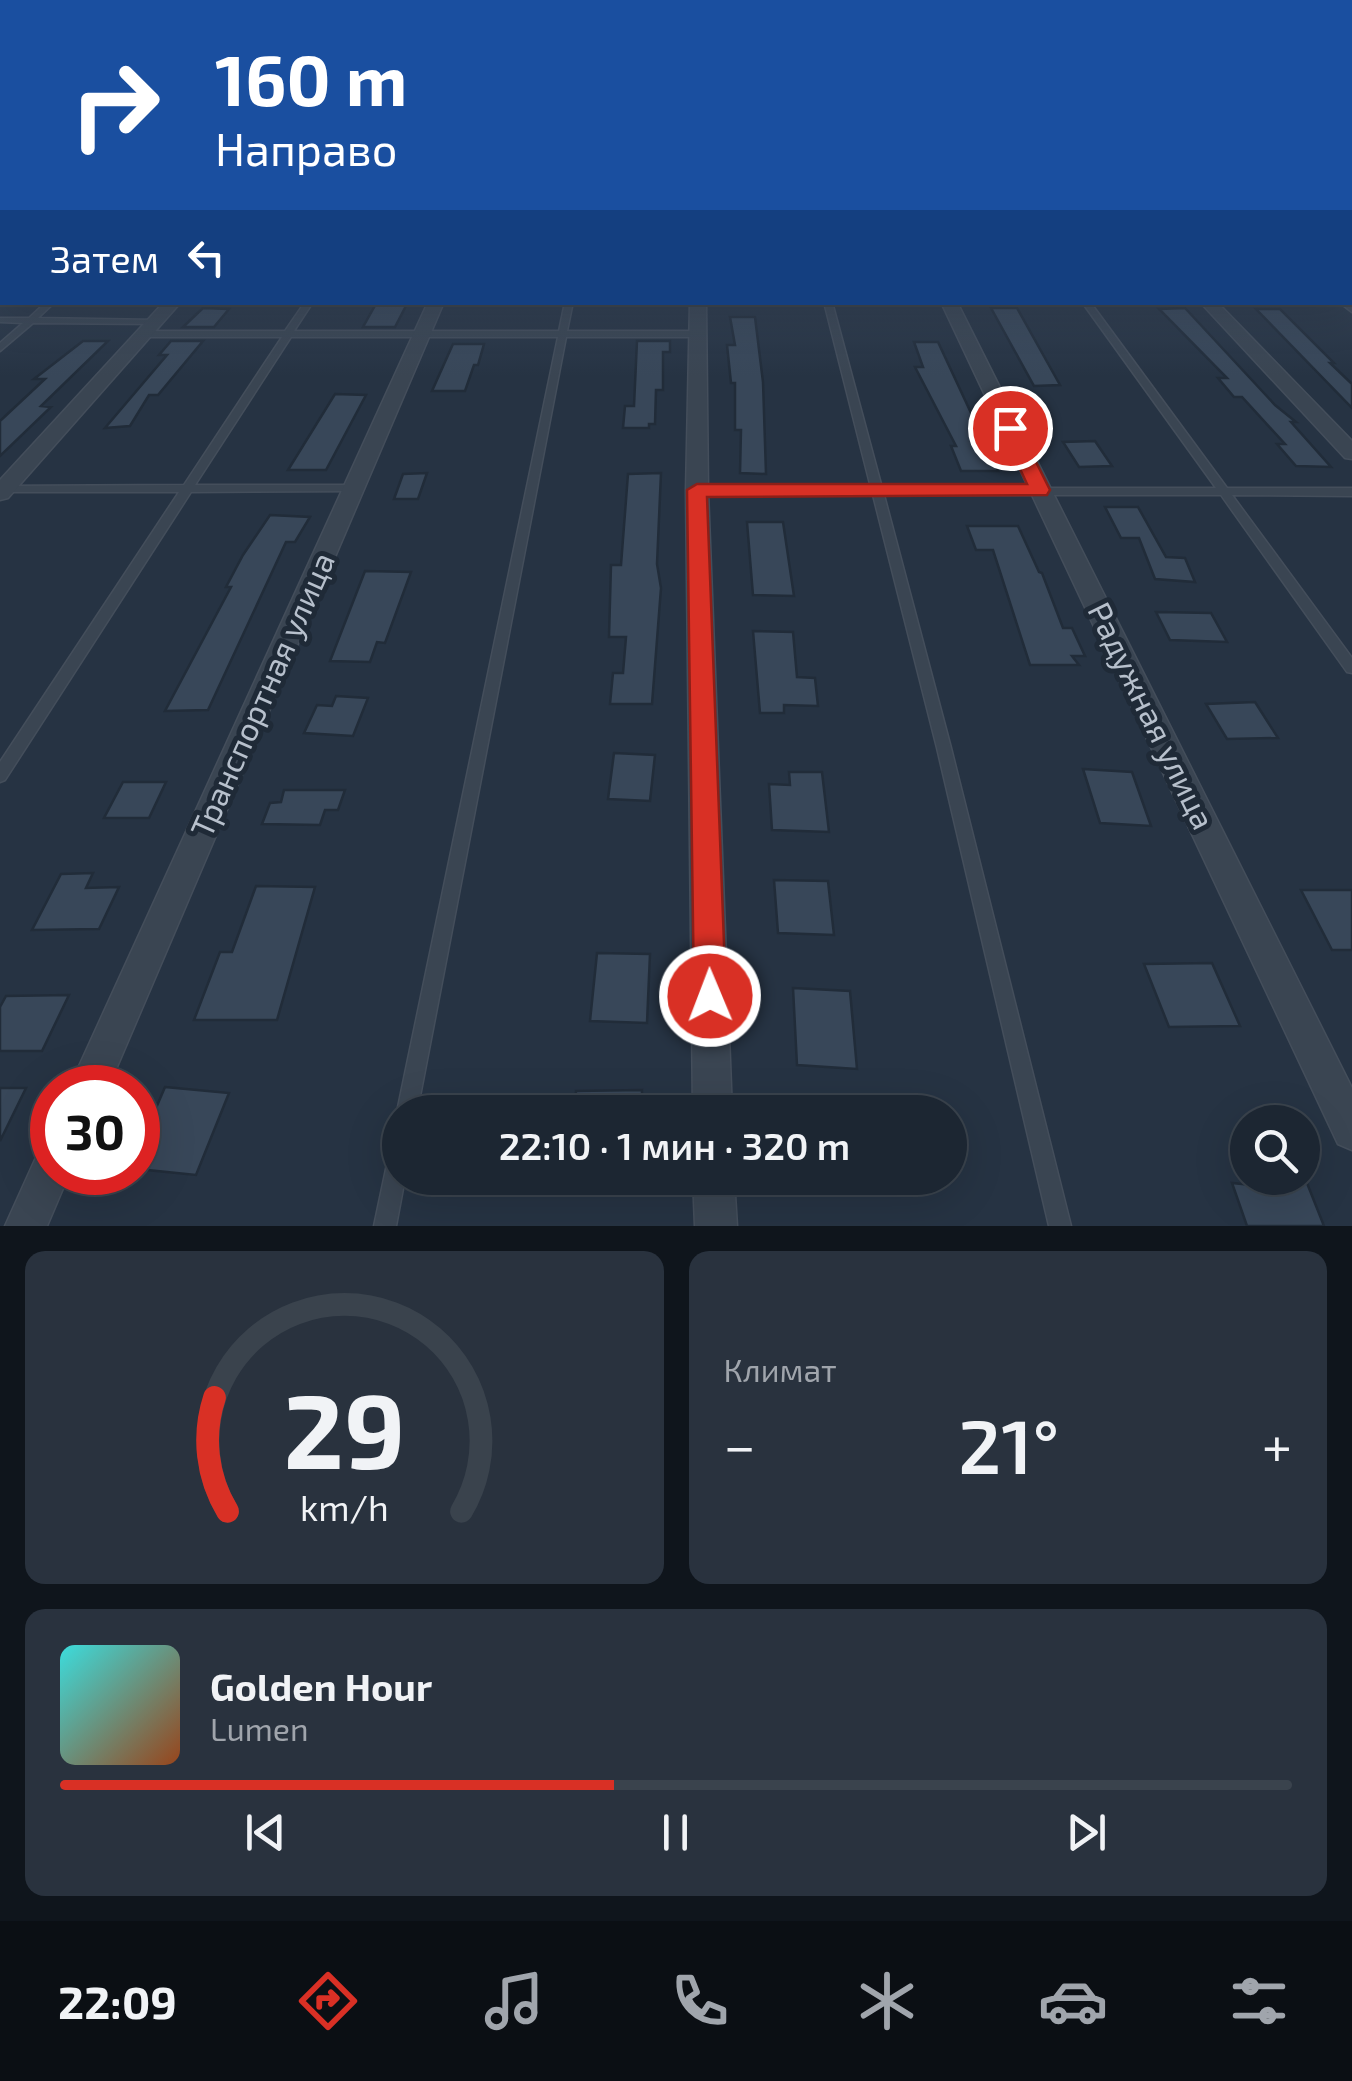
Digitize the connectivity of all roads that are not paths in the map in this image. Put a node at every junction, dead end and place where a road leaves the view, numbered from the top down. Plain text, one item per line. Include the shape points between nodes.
1 (48, 305) edge
2 (171, 305) edge
3 (306, 305) edge
4 (435, 305) edge
5 (567, 305) edge
6 (698, 305) edge
7 (829, 305) edge
8 (950, 305) edge
9 (1088, 305) edge
10 (1211, 305) edge
11 (0, 320) edge
12 (32, 320) junction
13 (151, 328) junction
14 (286, 334) junction
15 (562, 334) junction
16 (698, 334) junction
17 (423, 335) junction
18 (0, 348) edge
19 (1352, 453) edge
20 (184, 488) junction
21 (354, 489) junction
22 (697, 490) junction
23 (878, 490) junction
24 (1040, 490) junction
25 (2, 491) edge
26 (1224, 491) junction
27 (1352, 492) edge
28 (1352, 668) edge
29 (0, 775) edge
30 (98, 1065) edge
31 (410, 1095) edge
32 (713, 1095) edge
33 (1352, 1130) edge
34 (40, 1195) edge
35 (391, 1195) edge
36 (715, 1195) edge
37 (26, 1226) edge
38 (385, 1226) edge
39 (716, 1226) edge
40 (1060, 1226) edge

1 - 12 lane
2 - 13 street
3 - 14 lane
4 - 17 street, Транспортная улица
5 - 15 lane
6 - 16 street
7 - 23 lane
8 - 24 street, Радужная улица
9 - 26 lane
10 - 19 street
11 - 12 lane
12 - 13 lane
12 - 18 lane
13 - 14 lane
13 - 25 street
14 - 17 lane
14 - 20 lane
15 - 16 lane
15 - 17 lane
15 - 31 lane
16 - 22 street
17 - 21 street, Транспортная улица
20 - 21 lane
20 - 25 lane
20 - 29 lane
21 - 30 street, Транспортная улица
22 - 23 lane
22 - 32 street
23 - 24 lane
23 - 40 lane
24 - 26 lane
24 - 33 street, Радужная улица
26 - 27 lane
26 - 28 lane
34 - 37 street
35 - 38 lane
36 - 39 street

